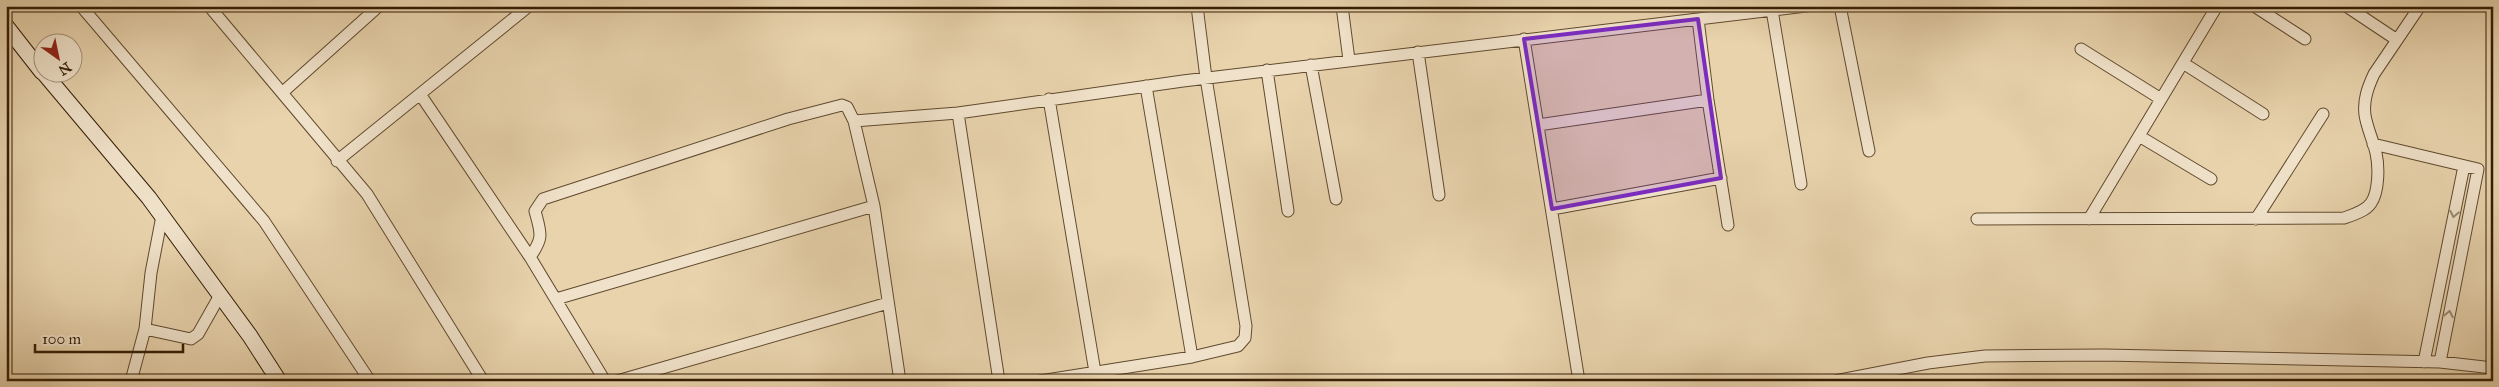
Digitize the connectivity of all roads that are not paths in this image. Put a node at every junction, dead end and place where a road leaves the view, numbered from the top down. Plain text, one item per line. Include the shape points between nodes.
1 (81, 6) edge
2 (379, 6) edge
3 (529, 6) edge
4 (1197, 6) edge
5 (1342, 6) edge
6 (1806, 6) edge
7 (1840, 6) edge
8 (2217, 6) edge
9 (2254, 6) edge
10 (2346, 6) edge
11 (2420, 6) edge
12 (1791, 7) edge
13 (214, 8) edge
14 (1772, 10) junction
15 (1698, 19) junction
16 (6, 26) edge
17 (1524, 39) junction
18 (2305, 39) dead end
19 (2397, 40) junction
20 (2081, 49) dead end
21 (1418, 52) junction
22 (32, 58) edge
23 (1349, 60) junction
24 (2183, 64) junction
25 (1311, 65) junction
26 (1266, 70) junction
27 (1206, 78) junction
28 (51, 82) edge
29 (1146, 86) junction
30 (283, 92) junction
31 (420, 94) junction
32 (1049, 99) junction
33 (2161, 99) junction
34 (1708, 100) junction
35 (958, 113) junction
36 (2262, 114) dead end
37 (2323, 114) dead end
38 (854, 121) junction
39 (1538, 125) junction
40 (2139, 136) junction
41 (2373, 144) junction
42 (1869, 151) dead end
43 (337, 161) junction
44 (2464, 166) junction
45 (1721, 178) junction
46 (2211, 180) dead end
47 (1801, 184) dead end
48 (1439, 195) dead end
49 (1336, 199) dead end
50 (874, 206) junction
51 (1552, 209) junction
52 (1288, 211) dead end
53 (162, 216) junction
54 (1977, 219) dead end
55 (2089, 219) junction
56 (2256, 219) junction
57 (1728, 225) dead end
58 (530, 257) junction
59 (220, 297) junction
60 (556, 299) junction
61 (888, 303) junction
62 (145, 329) junction
63 (1192, 357) junction
64 (2424, 362) junction
65 (2440, 362) junction
66 (2493, 368) edge
67 (1096, 372) junction
68 (131, 381) edge
69 (279, 381) edge
70 (370, 381) edge
71 (483, 381) edge
72 (605, 381) edge
73 (617, 381) edge
74 (900, 381) edge
75 (999, 381) edge
76 (1040, 381) edge
77 (1579, 381) edge
78 (1834, 381) edge

1 - 70 street via 264,221
2 - 30 street
3 - 31 street
4 - 27 street
5 - 23 street
6 - 12 street
7 - 42 street
8 - 24 street
9 - 18 street
10 - 19 street
11 - 19 street
12 - 14 street
13 - 30 street
14 - 15 street
14 - 47 street
15 - 17 street
15 - 34 street
16 - 22 street
17 - 21 street
17 - 39 street
19 - 41 street via 2374,74 2365,98 2365,116
20 - 33 street
21 - 23 street
21 - 48 street
23 - 25 street
24 - 33 street
24 - 36 street
25 - 26 street
25 - 49 street
26 - 27 street
26 - 52 street
27 - 29 street
27 - 63 street via 1246,326 1245,338 1238,346
28 - 53 street
29 - 32 street
29 - 63 street
30 - 43 street
31 - 43 street
31 - 58 street
32 - 35 street
32 - 67 street
33 - 40 street
34 - 39 street
34 - 45 street
35 - 38 street
35 - 75 street
37 - 56 street
38 - 50 street
38 - 58 street via 847,107 842,105 788,119 542,199 535,211 542,237
39 - 51 street
40 - 46 street
40 - 55 street
41 - 44 street
41 - 56 street via 2377,156 2376,187 2371,203 2364,209 2344,218
43 - 71 street via 367,194
44 -> 64 street
65 -> 44 street via 2478,169
45 - 51 street
45 - 57 street
50 - 60 street
50 - 61 street
51 - 77 street
53 - 59 street
53 - 62 street via 150,273
54 - 55 street
55 - 56 street
58 - 60 street
59 - 62 street via 198,334 191,339
59 - 69 street
60 - 72 street
61 - 73 street
61 - 74 street
62 - 68 street
63 - 67 street
64 - 65 street
64 - 78 street via 2104,355 1985,356
65 - 66 street
67 - 76 street

